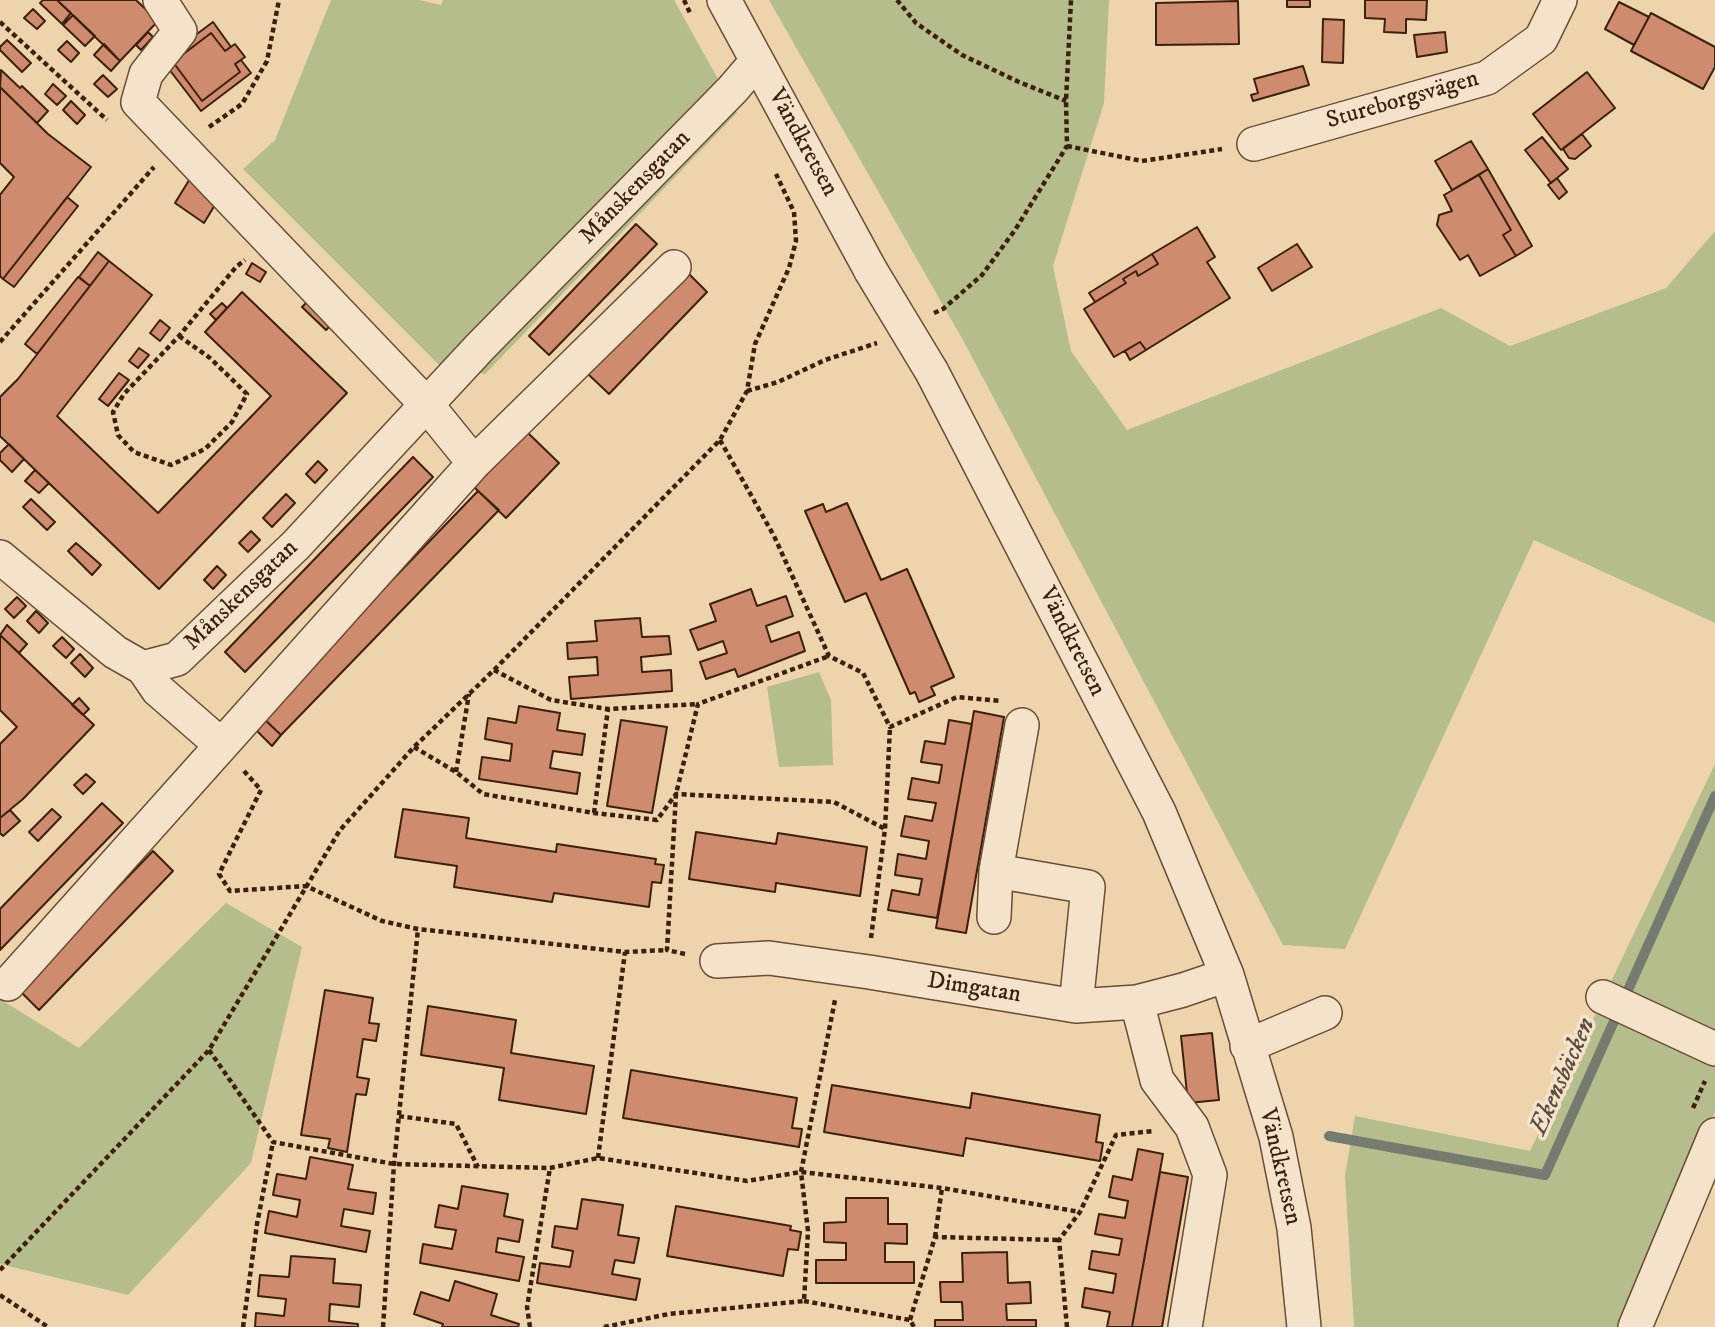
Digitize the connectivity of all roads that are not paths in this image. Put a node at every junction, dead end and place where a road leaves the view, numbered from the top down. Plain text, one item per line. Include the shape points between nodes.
1 (160, 0) edge
2 (724, 0) edge
3 (1560, 0) edge
4 (757, 61) junction
5 (1254, 144) road end
6 (674, 267) dead end
7 (427, 405) junction
8 (474, 463) junction
9 (0, 557) edge
10 (143, 668) junction
11 (1022, 725) road end
12 (220, 744) junction
13 (996, 871) junction
14 (994, 917) dead end
15 (718, 961) road end
16 (1227, 975) junction
17 (8, 984) dead end
18 (1603, 997) dead end
19 (1136, 1002) junction
20 (1076, 1006) junction
21 (1325, 1013) dead end
22 (1247, 1046) junction
23 (1715, 1049) edge
24 (1715, 1135) edge
25 (1185, 1327) edge
26 (1304, 1327) edge
27 (1635, 1327) edge

1 - 7 street via 180,31 146,74 138,102
2 - 4 street, Vändkretsen
3 - 5 street, Stureborgsvägen via 1541,40 1488,78
4 - 7 street, Månskensgatan
4 - 16 street, Vändkretsen, bridge via 871,271 932,372 1159,812
6 - 8 street
7 - 8 street
7 - 10 street, Månskensgatan via 296,545 177,659
8 - 12 street
9 - 10 street via 115,652
10 - 12 street via 158,690
11 - 13 street
12 - 17 street
13 - 14 street
13 - 20 street via 1088,887
15 - 20 street, Dimgatan via 769,958
16 - 19 street, Dimgatan
16 - 22 street, Vändkretsen
18 - 23 street
19 - 20 street, Dimgatan
19 - 25 street via 1157,1080 1192,1127 1210,1175
21 - 22 street
22 - 26 street, Vändkretsen via 1276,1138 1294,1228
24 - 27 street

